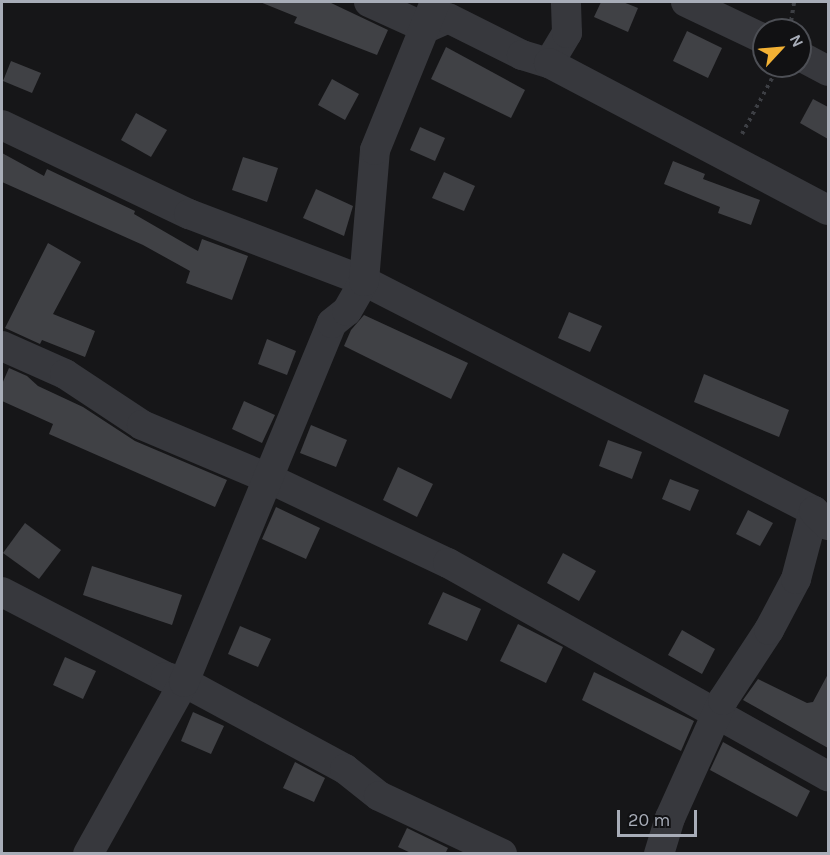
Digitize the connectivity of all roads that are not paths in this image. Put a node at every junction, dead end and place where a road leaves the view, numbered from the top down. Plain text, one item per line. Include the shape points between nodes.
1 (369, 2) edge
2 (566, 2) edge
3 (686, 2) edge
4 (430, 15) edge
5 (752, 33) edge
6 (812, 62) edge
7 (549, 63) junction
8 (828, 71) edge
9 (2, 125) edge
10 (828, 210) edge
11 (364, 281) junction
12 (2, 346) edge
13 (270, 479) junction
14 (821, 518) edge
15 (2, 592) edge
16 (184, 682) junction
17 (719, 717) junction
18 (828, 776) edge
19 (88, 854) edge
20 (502, 854) edge
21 (659, 854) edge

1 - 4 street
2 - 7 street via 567,33
3 - 5 street
4 - 7 street via 448,18 522,55
4 - 11 street via 375,150
6 - 8 street
7 - 10 street
9 - 11 street via 189,214
11 - 13 street via 347,311 332,323
11 - 14 street
12 - 13 street via 65,374 142,425
13 - 16 street
13 - 17 street via 448,563
14 - 17 street via 796,579 769,630 723,700
15 - 16 street
16 - 19 street
16 - 20 street via 345,769 379,796
17 - 18 street
17 - 21 street via 670,818

